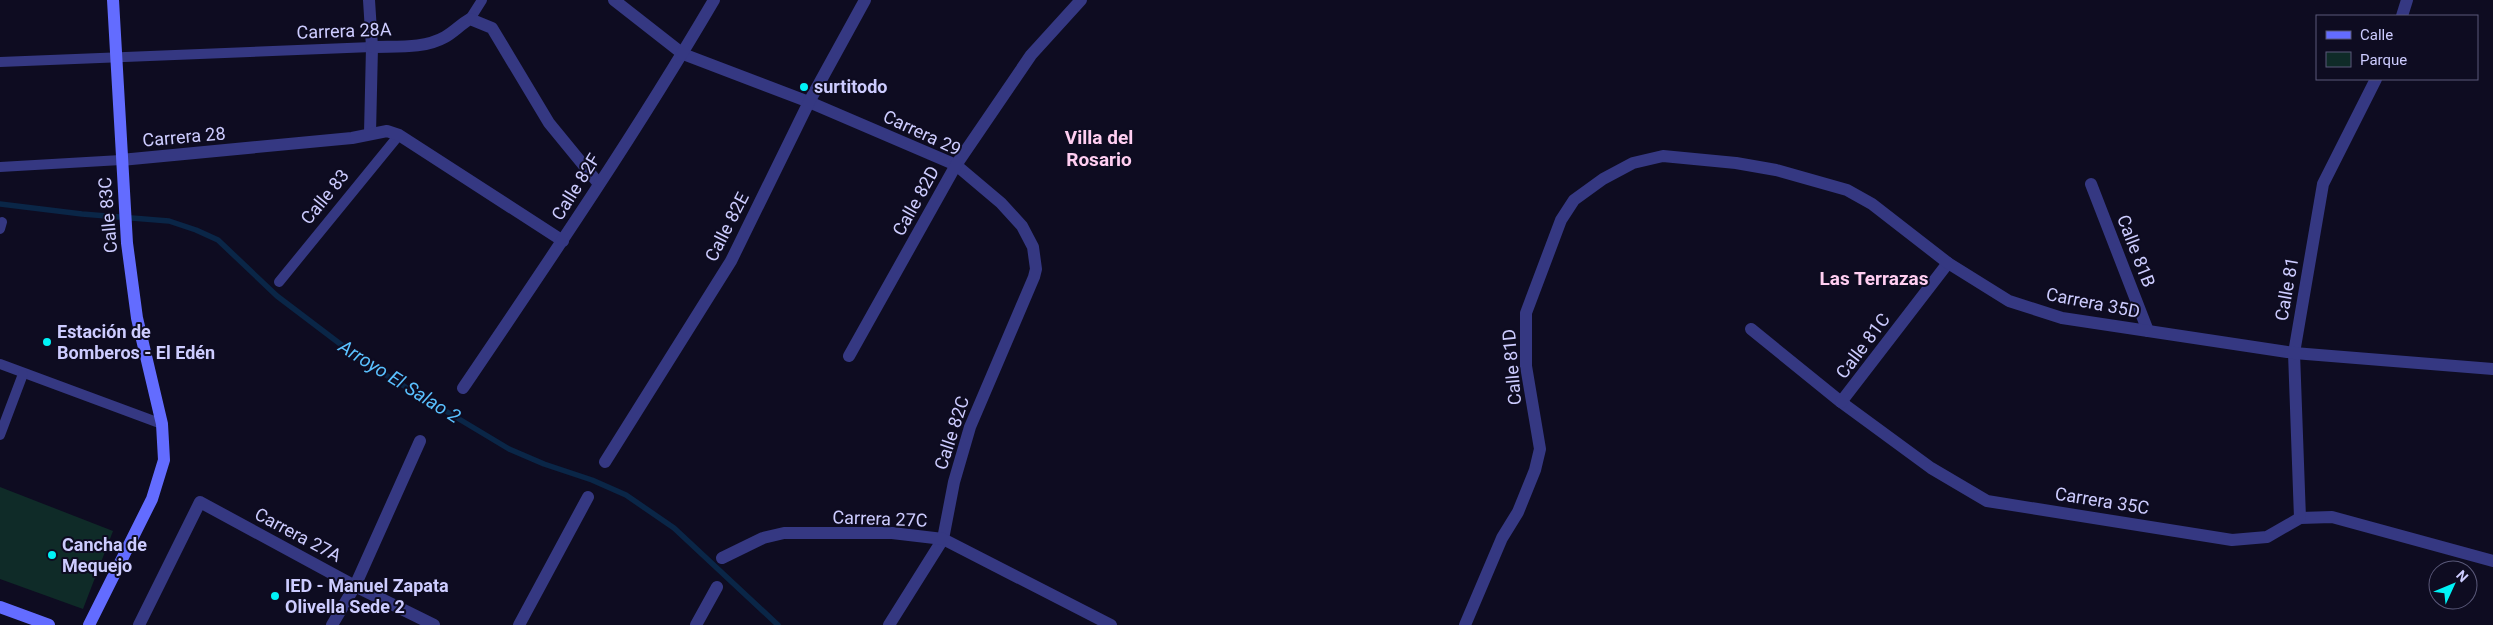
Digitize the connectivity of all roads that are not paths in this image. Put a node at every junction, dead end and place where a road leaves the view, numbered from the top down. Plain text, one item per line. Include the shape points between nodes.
1 (114, 0) edge
2 (369, 0) edge
3 (482, 0) edge
4 (614, 0) edge
5 (714, 0) edge
6 (865, 0) edge
7 (1081, 0) edge
8 (2407, 0) edge
9 (2402, 15) edge
10 (470, 19) junction
11 (372, 48) junction
12 (683, 54) junction
13 (117, 58) junction
14 (0, 62) edge
15 (2376, 80) edge
16 (809, 102) junction
17 (370, 133) junction
18 (399, 135) junction
19 (1663, 156) joint
20 (121, 160) junction
21 (956, 165) junction
22 (0, 167) edge
23 (598, 184) junction
24 (2091, 184) dead end
25 (563, 241) junction
26 (1032, 247) joint
27 (1948, 263) junction
28 (279, 282) dead end
29 (1751, 329) dead end
30 (2148, 331) junction
31 (2294, 353) junction
32 (849, 356) dead end
33 (0, 364) edge
34 (2493, 369) edge
35 (23, 374) junction
36 (463, 388) dead end
37 (1841, 402) junction
38 (162, 424) junction
39 (0, 435) edge
40 (420, 441) dead end
41 (605, 462) dead end
42 (588, 497) dead end
43 (2300, 518) junction
44 (943, 539) junction
45 (722, 558) dead end
46 (2493, 560) edge
47 (355, 586) junction
48 (717, 587) dead end
49 (0, 607) edge
50 (50, 625) edge
51 (89, 625) edge
52 (138, 625) edge
53 (332, 625) edge
54 (434, 625) edge
55 (518, 625) edge
56 (696, 625) edge
57 (889, 625) edge
58 (1111, 625) edge
59 (1465, 625) edge

1 - 13 street, Calle 83C
2 - 11 street
3 - 10 lane
4 - 12 street, Carrera 29
5 - 12 street, Calle 82F
6 - 16 street, Calle 82E
7 - 21 street, Calle 82D via 1031,55
8 - 9 street
10 - 11 street, Carrera 28A via 446,36 424,45
10 - 23 street via 492,28 549,123
11 - 13 lane, Carrera 28A
11 - 17 street
12 - 16 street, Carrera 29
12 - 23 street, Calle 82F
13 - 14 lane, Carrera 28A
13 - 20 street, Calle 83C
15 - 31 street, Calle 81 via 2324,184
16 - 21 street, Carrera 29
16 - 41 street, Calle 82E via 731,261
17 - 18 street, Carrera 28 via 387,131
17 - 20 street, Carrera 28 via 352,138
18 - 25 street
18 - 28 lane, Calle 83
19 - 27 street, Carrera 35D via 1776,170 1847,190 1872,204
19 - 59 street, Calle 81D via 1633,163 1603,179 1574,200 1561,220 1526,313 1526,366 1540,449 1518,512 1502,538
20 - 22 lane, Carrera 28
20 - 38 street, Calle 83C via 137,318
21 - 26 street, Carrera 29 via 1013,214
21 - 32 street, Calle 82D
23 - 25 street, Calle 82F
24 - 30 street, Calle 81B
25 - 36 street, Calle 82F
26 - 44 street, Calle 82C via 1036,269 1034,277 970,426 954,482
27 - 30 street, Carrera 35D via 2009,301 2062,318
27 - 37 street, Calle 81C
29 - 37 street, Carrera 35C
30 - 31 street, Carrera 35D
31 - 34 street, Carrera 35D
31 - 43 street, Calle 81
33 - 35 lane
35 - 38 lane
35 - 39 lane
37 - 43 street, Carrera 35C via 1931,468 1987,501 2232,540 2267,537
38 - 51 street via 164,460 152,499
40 - 47 street
42 - 55 street
43 - 46 street, Carrera 35C via 2332,517
44 - 45 street, Carrera 27C via 892,533 784,534 764,538
44 - 57 street, Calle 82C
44 - 58 street, Carrera 27C
47 - 52 street, Carrera 27A via 200,502
47 - 53 street
47 - 54 street, Carrera 27A
48 - 56 street
49 - 50 street

